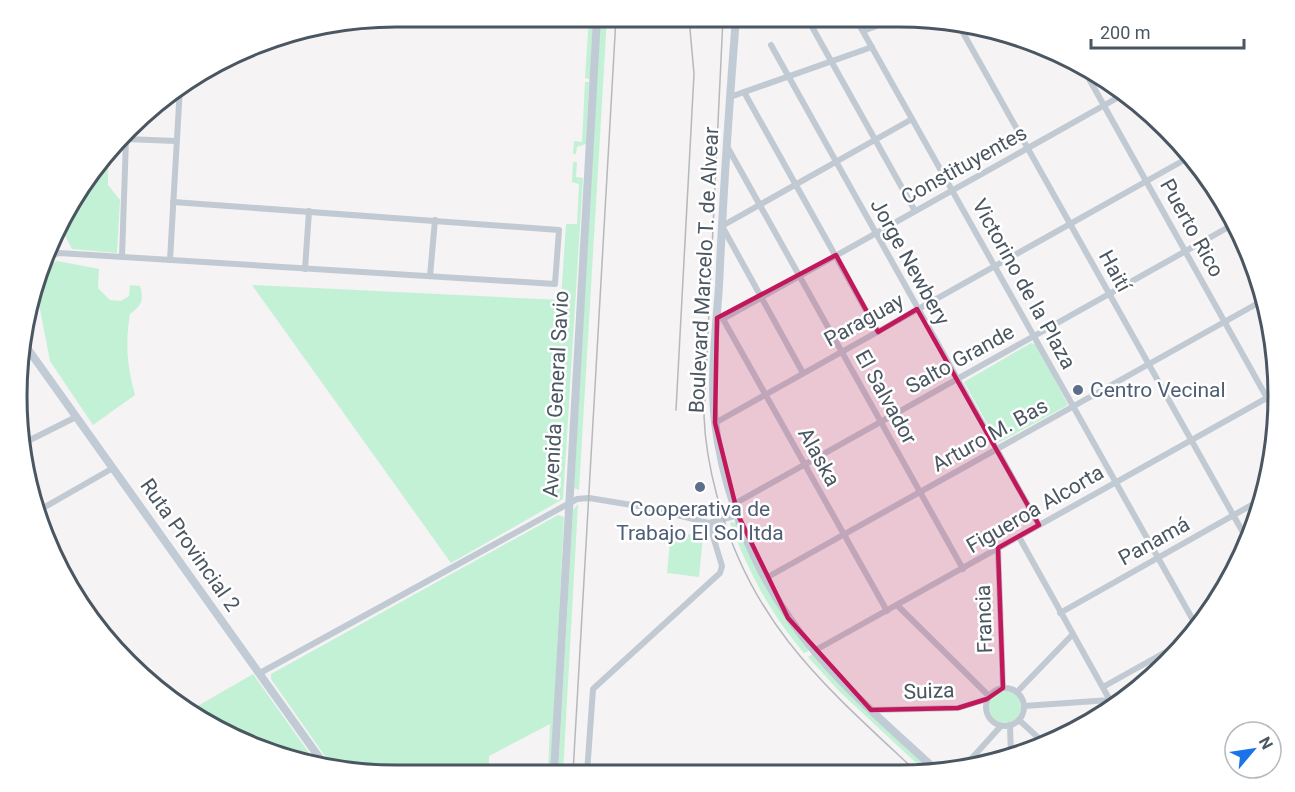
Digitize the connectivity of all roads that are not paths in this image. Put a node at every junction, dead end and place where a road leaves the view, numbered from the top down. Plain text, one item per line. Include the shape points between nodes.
1 (596, 27) edge
2 (735, 27) edge
3 (812, 27) edge
4 (860, 27) edge
5 (873, 27) edge
6 (862, 31) junction
7 (963, 33) edge
8 (771, 45) dead end
9 (872, 47) junction
10 (831, 62) junction
11 (789, 77) junction
12 (1090, 80) edge
13 (744, 92) junction
14 (179, 97) edge
15 (730, 97) junction
16 (1117, 98) edge
17 (1104, 105) junction
18 (912, 118) junction
19 (131, 139) edge
20 (875, 139) junction
21 (176, 141) junction
22 (126, 145) edge
23 (728, 148) junction
24 (1028, 148) junction
25 (1183, 161) edge
26 (835, 162) junction
27 (1146, 181) junction
28 (796, 184) junction
29 (952, 190) junction
30 (173, 202) junction
31 (759, 204) junction
32 (309, 211) junction
33 (915, 211) junction
34 (435, 220) junction
35 (1070, 224) junction
36 (722, 226) junction
37 (1228, 228) edge
38 (875, 234) junction
39 (1186, 251) junction
40 (55, 254) edge
41 (836, 255) junction
42 (122, 257) junction
43 (170, 260) junction
44 (994, 266) junction
45 (305, 269) junction
46 (430, 276) junction
47 (799, 276) junction
48 (1109, 294) junction
49 (761, 297) junction
50 (1256, 304) edge
51 (917, 309) junction
52 (720, 319) junction
53 (1226, 322) junction
54 (878, 332) junction
55 (1034, 336) junction
56 (30, 352) edge
57 (842, 352) junction
58 (1149, 364) junction
59 (803, 373) junction
60 (957, 379) junction
61 (1268, 392) edge
62 (765, 395) junction
63 (1268, 397) edge
64 (1074, 407) junction
65 (76, 417) junction
66 (881, 422) junction
67 (715, 423) junction
68 (30, 440) edge
69 (1191, 441) junction
70 (997, 449) junction
71 (804, 464) junction
72 (113, 468) junction
73 (1115, 482) junction
74 (920, 493) junction
75 (568, 503) junction
76 (734, 504) junction
77 (1251, 505) edge
78 (45, 507) edge
79 (738, 515) junction
80 (1233, 515) junction
81 (709, 523) junction
82 (1039, 525) junction
83 (1242, 531) edge
84 (845, 536) junction
85 (1019, 537) junction
86 (998, 548) junction
87 (1158, 558) junction
88 (963, 569) junction
89 (766, 579) junction
90 (897, 605) junction
91 (887, 610) junction
92 (1060, 612) junction
93 (1193, 620) edge
94 (1072, 635) junction
95 (814, 651) junction
96 (1163, 653) edge
97 (260, 674) junction
98 (1102, 687) junction
99 (1003, 688) junction
100 (1017, 693) junction
101 (988, 698) junction
102 (1109, 699) edge
103 (1105, 702) edge
104 (1024, 706) junction
105 (871, 710) junction
106 (1019, 720) junction
107 (1010, 725) junction
108 (1001, 726) junction
109 (1038, 738) edge
110 (1011, 747) edge
111 (319, 757) edge
112 (972, 758) edge
113 (929, 764) edge
114 (554, 765) edge
115 (588, 765) edge

1 - 75 main road, Avenida General Savio
2 - 15 main road, Boulevard Marcelo T. de Alvear
3 - 10 street
4 - 6 street, Victorino de la Plaza
5 - 6 street
6 - 9 street, Victorino de la Plaza
7 - 24 street, Haití
8 - 11 street, Jorge Newbery
9 - 10 street
9 - 18 street, Victorino de la Plaza
10 - 11 street
10 - 20 street
11 - 13 street
11 - 26 street, Jorge Newbery
12 - 17 street, Puerto Rico
13 - 15 street
13 - 28 street
14 - 21 street
15 - 23 main road, Boulevard Marcelo T. de Alvear
16 - 17 street, Constituyentes
17 - 24 street, Constituyentes
17 - 27 street, Puerto Rico
18 - 20 street
18 - 29 street, Victorino de la Plaza
19 - 21 street
20 - 26 street
20 - 33 street
21 - 30 street
22 - 42 street
23 - 31 street, El Salvador
23 - 36 main road, Boulevard Marcelo T. de Alvear
24 - 29 street, Constituyentes
24 - 35 street, Haití
25 - 27 street, Paraguay
26 - 28 street
26 - 38 street, Jorge Newbery
27 - 35 street, Paraguay
27 - 39 street, Puerto Rico
28 - 31 street
28 - 41 street
29 - 33 street, Constituyentes
29 - 44 street, Victorino de la Plaza
30 - 32 street
30 - 43 street
31 - 36 street
31 - 47 street, El Salvador
32 - 34 street
32 - 45 street
33 - 38 street, Constituyentes
34 - 46 street
34 - 46 street via 559,230 555,284
35 - 44 street, Paraguay
35 - 48 street, Haití
36 - 49 street
36 - 52 main road, Boulevard Marcelo T. de Alvear
37 - 39 street, Salto Grande
38 - 41 street, Constituyentes
38 - 51 street, Jorge Newbery
39 - 48 street, Salto Grande
39 - 53 street, Puerto Rico
40 - 42 street
41 - 47 street, Constituyentes
41 - 54 street
42 - 43 street
43 - 45 street
44 - 51 street, Paraguay
44 - 55 street, Victorino de la Plaza
45 - 46 street
47 - 49 street, Constituyentes
47 - 57 street, El Salvador
48 - 55 street, Salto Grande
48 - 58 street, Haití
49 - 52 street, Constituyentes
49 - 59 street
50 - 53 street, Arturo M. Bas
51 - 54 street, Paraguay
51 - 60 street, Jorge Newbery
52 - 62 street, Alaska
52 - 67 main road, Boulevard Marcelo T. de Alvear
53 - 58 street, Arturo M. Bas
53 - 61 street, Puerto Rico
54 - 57 street, Paraguay
55 - 60 street, Salto Grande
55 - 64 street, Victorino de la Plaza
56 - 65 main road, Ruta Provincial 2
57 - 59 street, Paraguay
57 - 66 street, El Salvador
58 - 64 street, Arturo M. Bas
58 - 69 street, Haití
59 - 62 street, Paraguay
60 - 66 street, Salto Grande
60 - 70 street, Jorge Newbery
62 - 67 street, Paraguay
62 - 71 street, Alaska
63 - 69 street, Figueroa Alcorta
64 - 70 street, Arturo M. Bas
64 - 73 street, Victorino de la Plaza
65 - 68 street
65 - 72 main road, Ruta Provincial 2
66 - 71 street, Salto Grande
66 - 74 street, El Salvador
67 - 76 main road, Boulevard Marcelo T. de Alvear
69 - 73 street, Figueroa Alcorta
69 - 80 street, Haití
70 - 74 street, Arturo M. Bas
70 - 82 street, Jorge Newbery
71 - 76 street, Salto Grande
71 - 84 street, Alaska
72 - 78 street
72 - 97 main road, Ruta Provincial 2
73 - 82 street, Figueroa Alcorta
73 - 87 street, Victorino de la Plaza
74 - 84 street, Arturo M. Bas
74 - 88 street, El Salvador
75 - 81 street via 581,498 596,499
75 - 97 street
75 - 114 main road, Avenida General Savio
76 - 79 main road, Boulevard Marcelo T. de Alvear
77 - 80 street, Panamá
79 - 81 street
79 - 89 main road, Boulevard Marcelo T. de Alvear
80 - 83 street, Haití
80 - 87 street, Panamá
81 - 115 street via 722,566 720,573 593,689
82 - 85 street, Figueroa Alcorta
84 - 89 street, Arturo M. Bas
84 - 91 street, Alaska
85 - 86 street, Figueroa Alcorta
85 - 92 street
86 - 88 street, Figueroa Alcorta
86 - 99 street, Francia
87 - 92 street, Panamá
87 - 93 street, Victorino de la Plaza
88 - 90 street, Figueroa Alcorta
89 - 95 main road, Boulevard Marcelo T. de Alvear
90 - 91 street, Figueroa Alcorta
90 - 101 street
91 - 95 street, Figueroa Alcorta
92 - 94 street
94 - 98 street
94 - 100 street
95 - 105 main road, Boulevard Marcelo T. de Alvear
96 - 98 street
97 - 111 main road, Ruta Provincial 2
98 - 102 street
99 - 100 street
99 - 101 street
100 - 104 street
101 - 105 street, Suiza via 958,708
101 - 108 street via 988,716
103 - 104 street
104 - 106 street
105 - 113 main road, Boulevard Marcelo T. de Alvear
106 - 107 street
106 - 109 street
107 - 108 street
107 - 110 street
108 - 112 street

